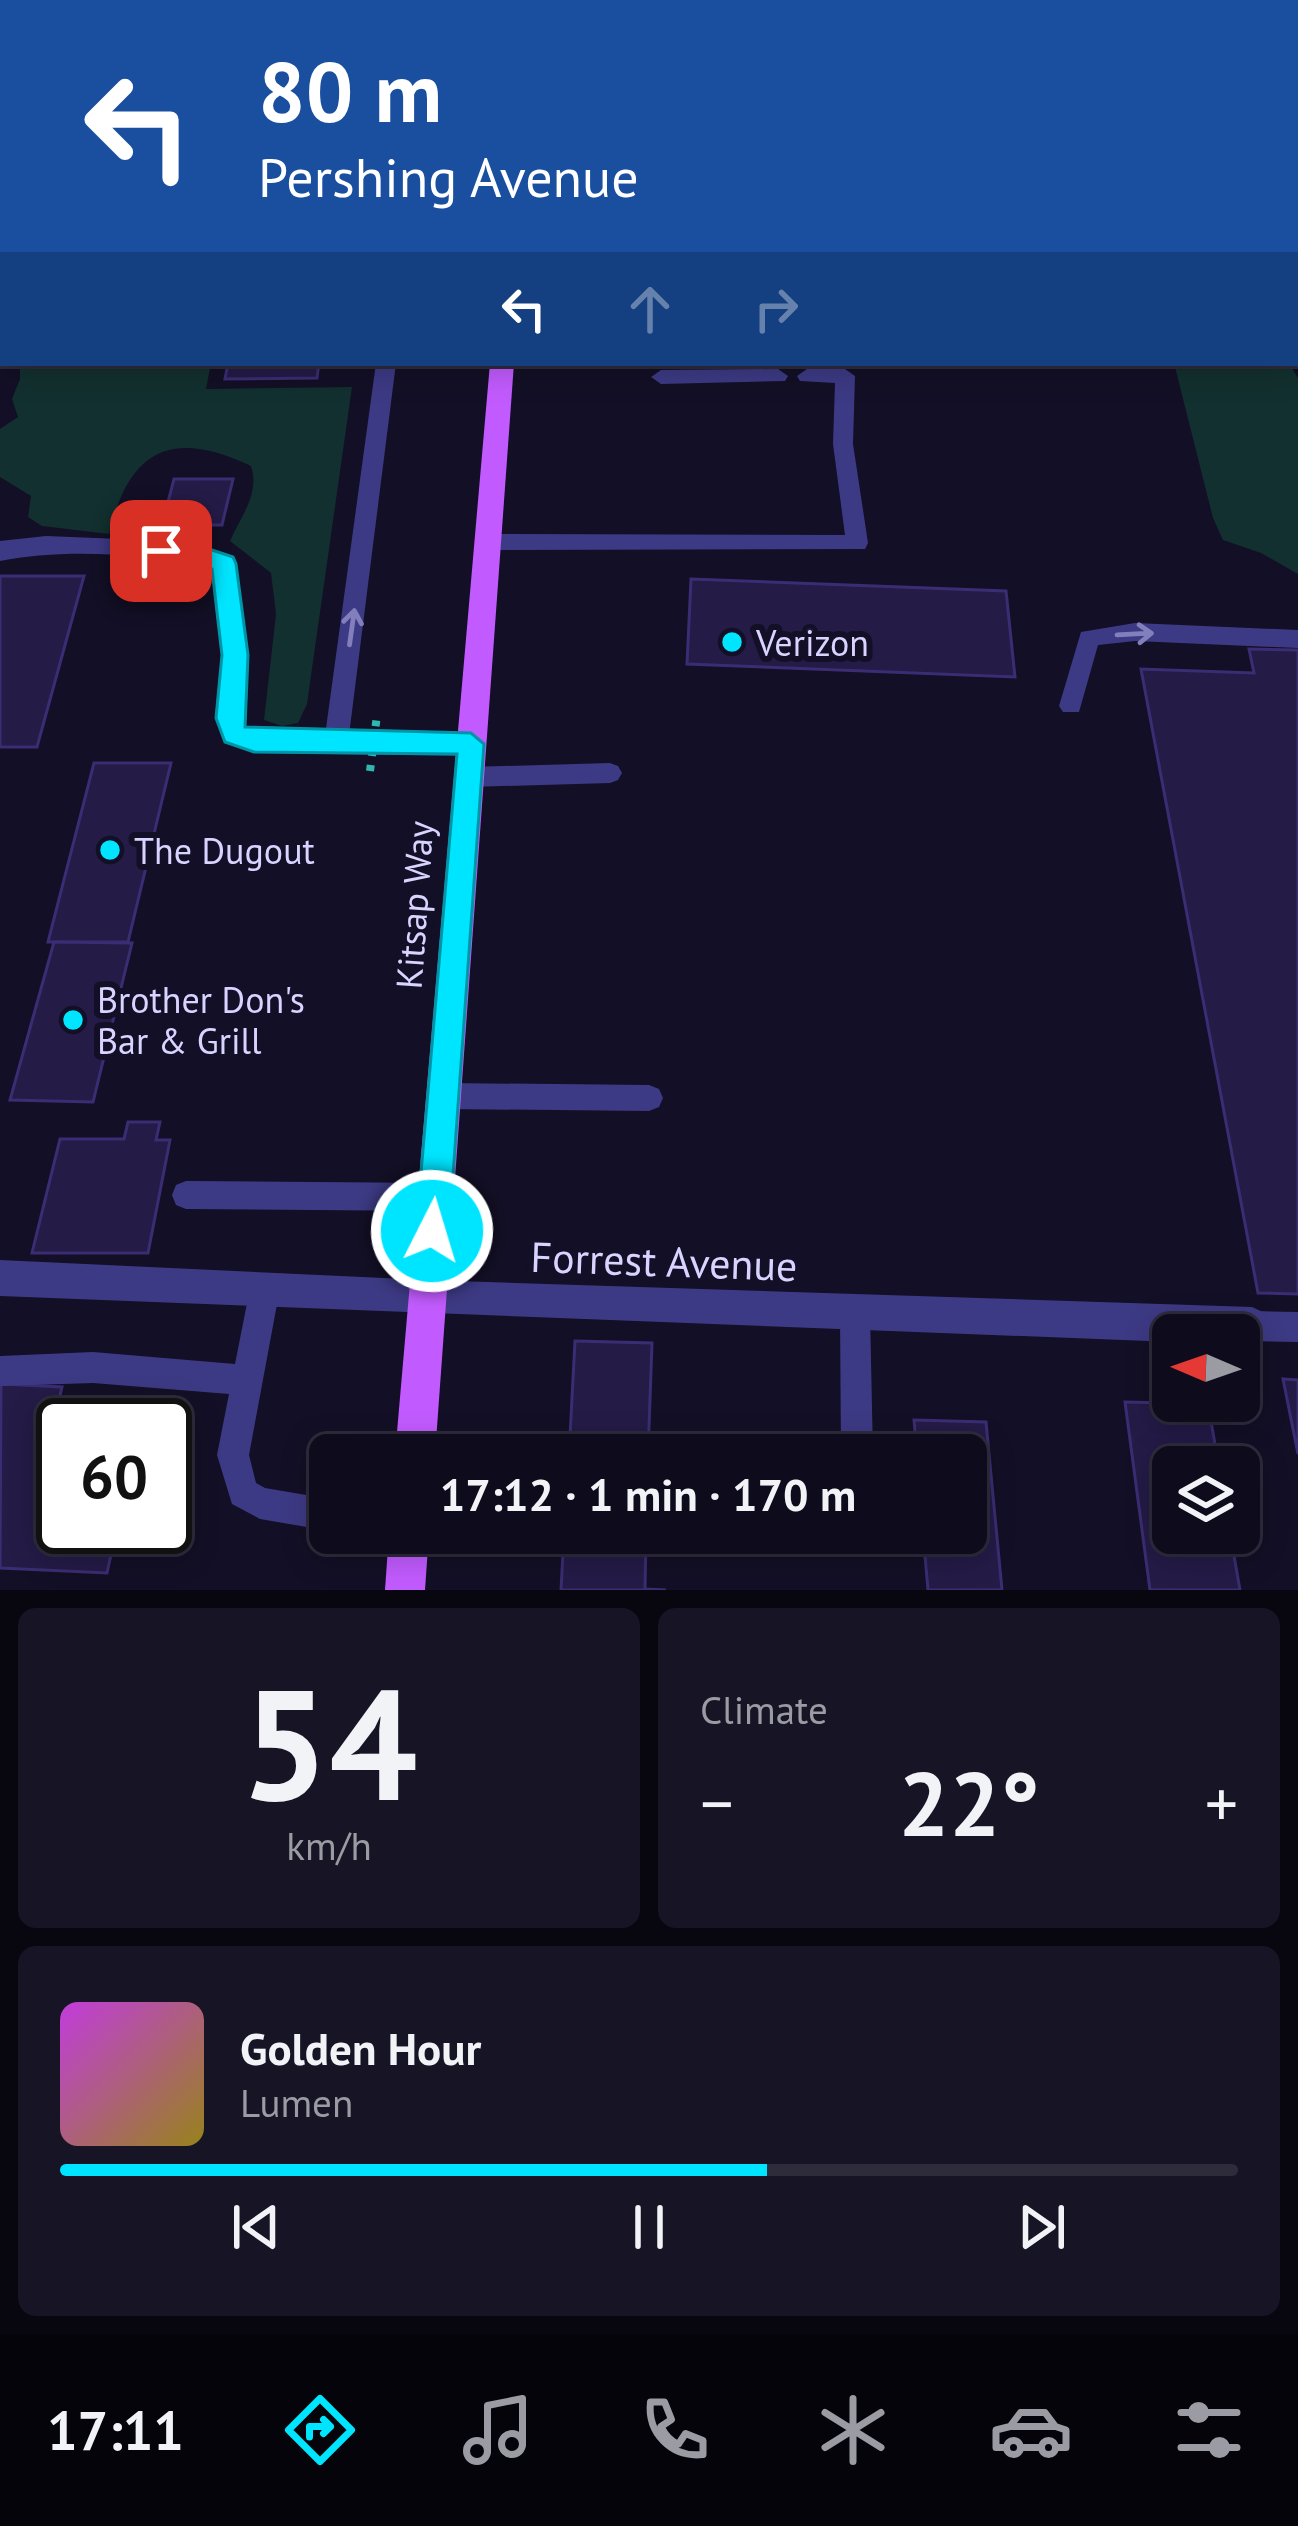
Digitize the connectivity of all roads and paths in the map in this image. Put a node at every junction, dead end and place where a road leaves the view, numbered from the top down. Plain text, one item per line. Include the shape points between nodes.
1 (386, 366) edge
2 (502, 366) edge
3 (778, 376) dead end
4 (807, 376) dead end
5 (661, 377) dead end
6 (488, 542) junction
7 (0, 551) edge
8 (1298, 639) edge
9 (1071, 706) dead end
10 (377, 715) dead end
11 (336, 743) junction
12 (471, 744) junction
13 (370, 771) dead end
14 (610, 773) dead end
15 (469, 777) junction
16 (444, 1096) junction
17 (649, 1098) dead end
18 (186, 1195) dead end
19 (435, 1197) junction
20 (0, 1278) edge
21 (265, 1288) junction
22 (427, 1298) junction
23 (855, 1313) junction
24 (1152, 1323) edge
25 (1260, 1326) edge
26 (1298, 1328) edge
27 (0, 1371) edge
28 (247, 1380) junction
29 (417, 1434) edge
30 (857, 1434) edge
31 (309, 1511) edge
32 (408, 1554) edge
33 (405, 1590) edge

11 -> 1 lane
2 - 6 main road, Kitsap Way
3 - 5 lane
4 - 6 lane via 845,376 857,543
6 - 12 main road, Kitsap Way
7 - 11 street via 161,551 224,564 234,734
9 -> 8 lane via 1089,638 1135,632
10 - 13 path, bridge
11 - 12 street
12 - 15 main road, Kitsap Way
14 - 15 lane
15 - 16 main road, Kitsap Way
16 - 17 lane
16 - 19 main road, Kitsap Way
18 - 19 lane
19 - 22 main road, Kitsap Way
20 - 21 street, Forrest Avenue
21 - 22 street, Forrest Avenue
21 - 28 lane
22 - 23 street, Forrest Avenue
22 - 29 main road, Kitsap Way
23 - 24 street, Forrest Avenue
23 - 30 lane
25 - 26 lane
27 - 28 lane via 42,1366
28 - 31 lane via 233,1455 243,1493
32 - 33 main road

